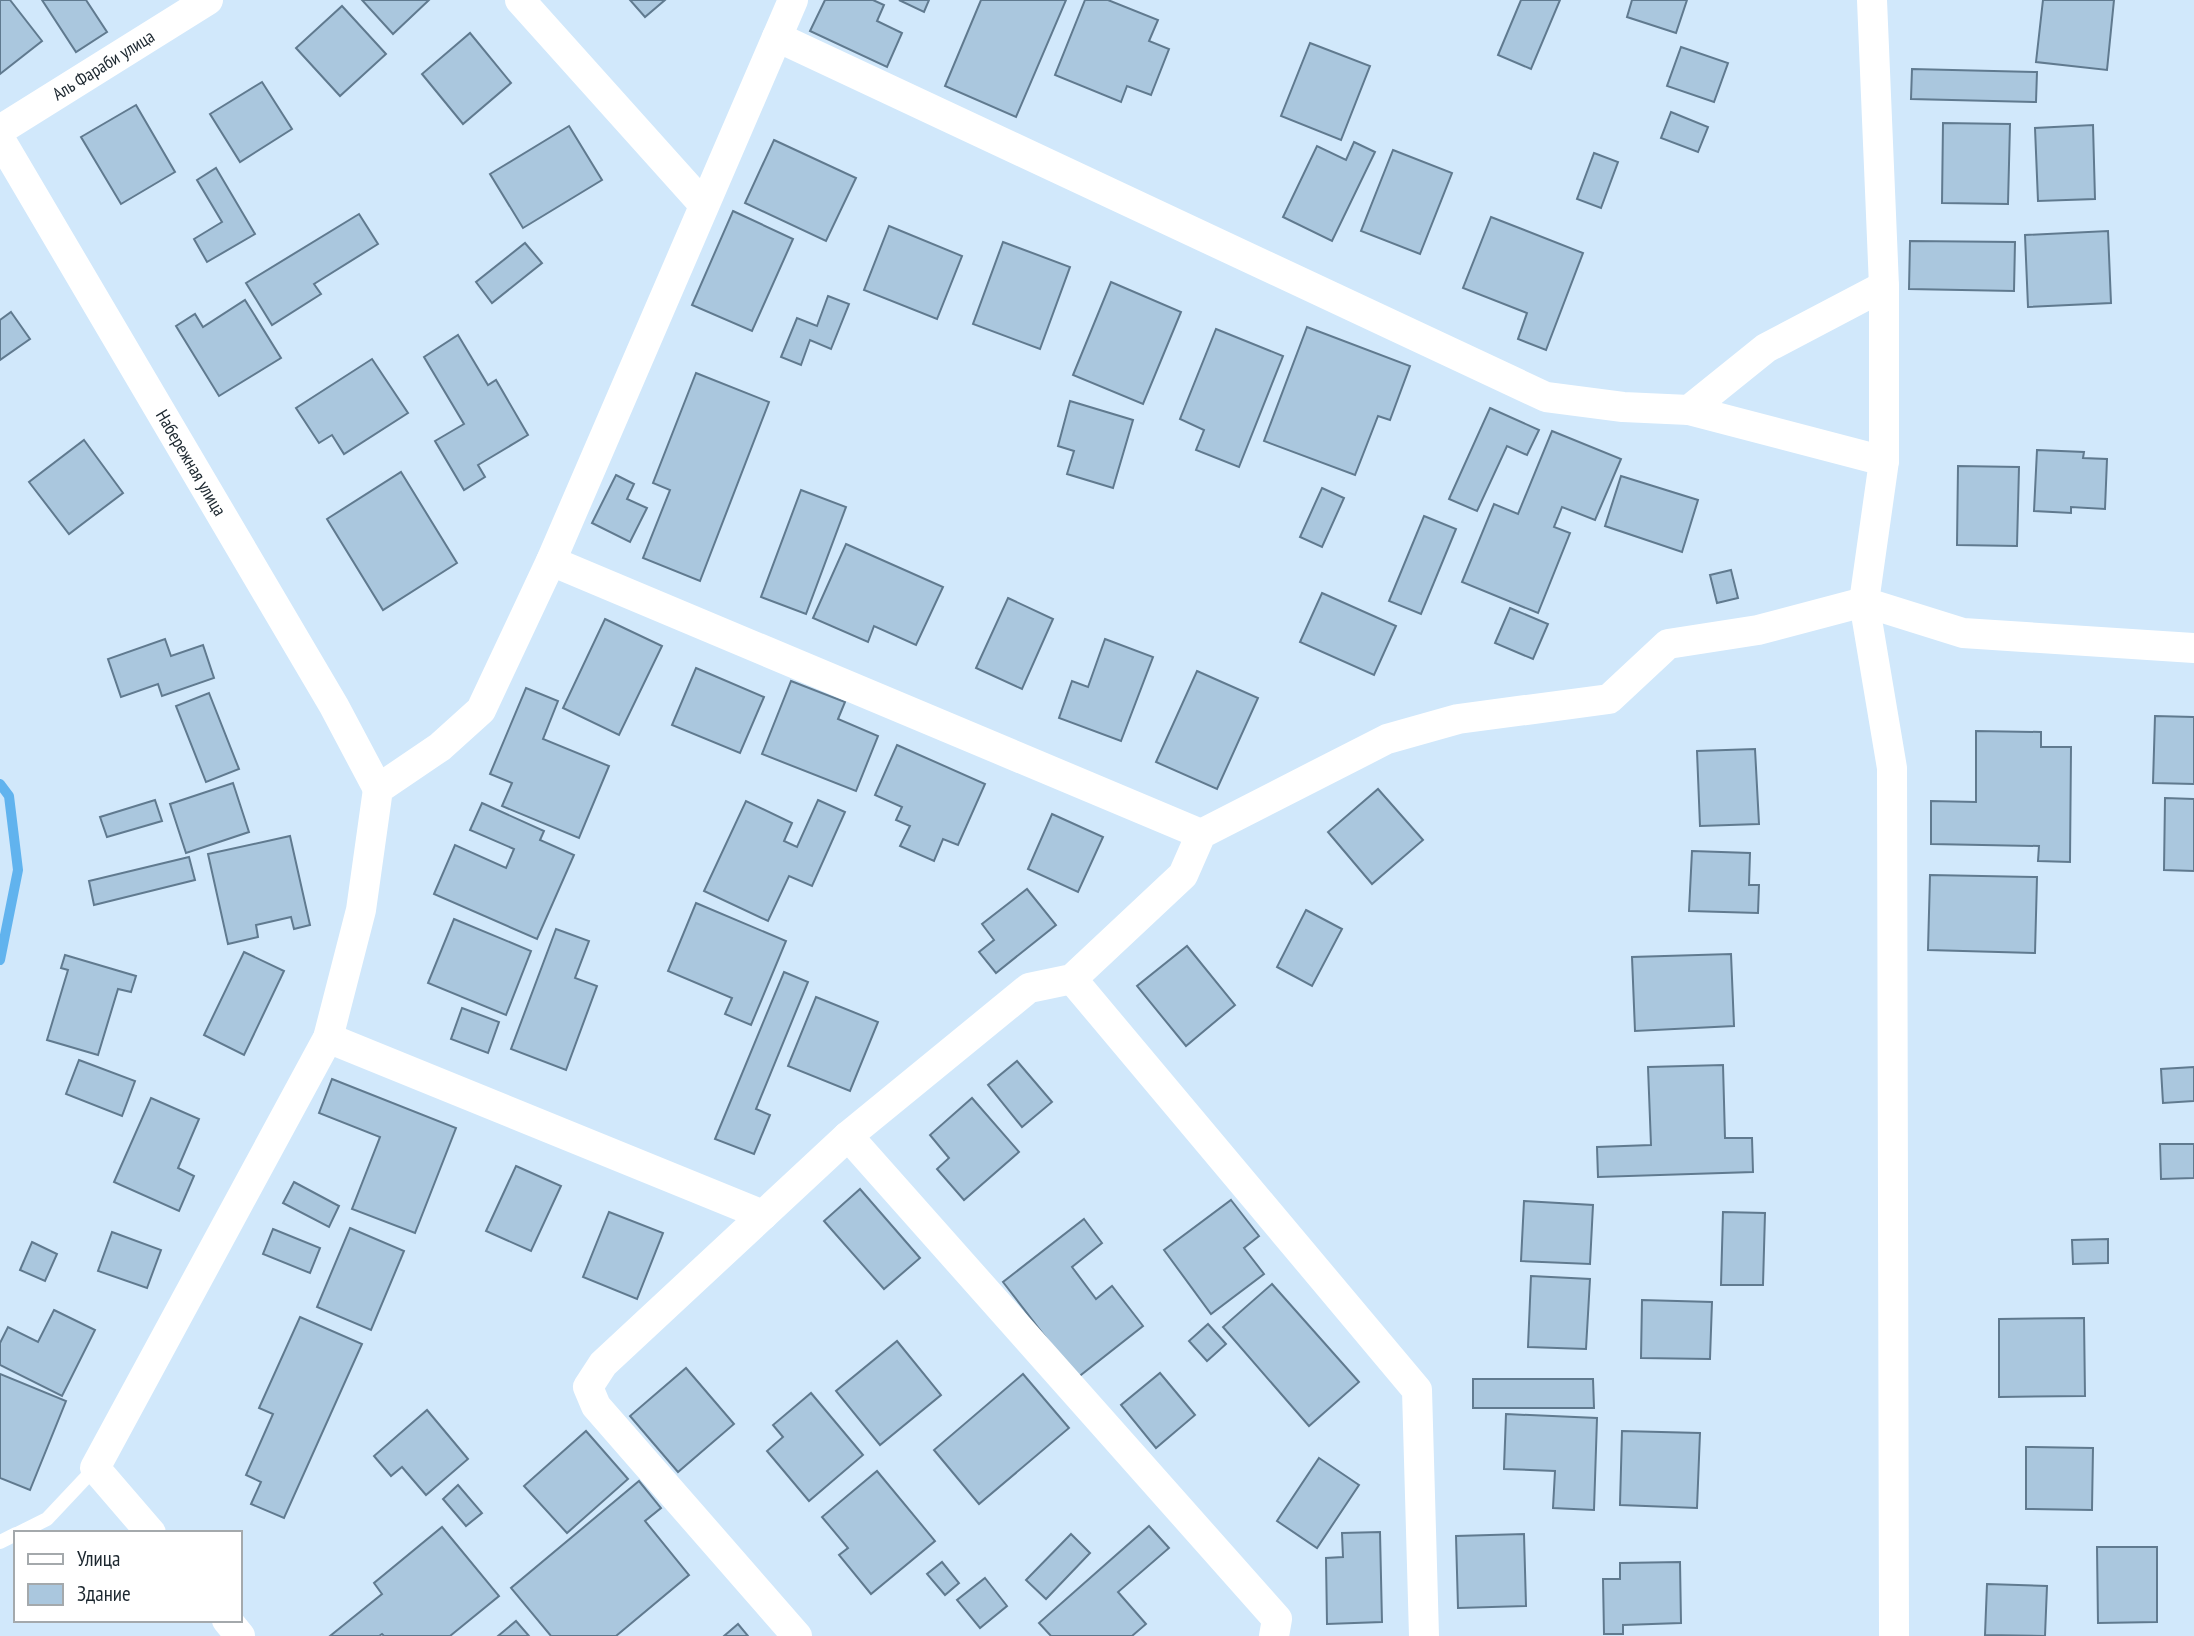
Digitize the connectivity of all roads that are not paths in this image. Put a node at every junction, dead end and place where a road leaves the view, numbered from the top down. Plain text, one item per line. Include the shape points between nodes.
1 (208, 0) edge
2 (520, 0) edge
3 (793, 0) edge
4 (1872, 0) edge
5 (777, 37) junction
6 (0, 130) edge
7 (0, 139) edge
8 (704, 205) junction
9 (1884, 286) junction
10 (1689, 410) junction
11 (1884, 461) junction
12 (551, 561) junction
13 (1864, 602) junction
14 (2194, 648) edge
15 (378, 789) junction
16 (1201, 834) junction
17 (1072, 979) junction
18 (328, 1038) junction
19 (848, 1136) junction
20 (763, 1215) junction
21 (95, 1468) junction
22 (23, 1531) edge
23 (149, 1531) edge
24 (229, 1622) edge
25 (240, 1636) edge
26 (797, 1636) edge
27 (1274, 1636) edge
28 (1424, 1636) edge
29 (1894, 1636) edge

1 - 6 street, Аль Фараби улица
2 - 8 street
3 - 5 street
4 - 9 street
5 - 8 street
5 - 10 street via 1546,397
7 - 15 street, Набережная улица via 334,706
8 - 12 street
9 - 10 street via 1766,348
9 - 11 street
10 - 11 street
11 - 13 street
12 - 15 street via 481,710 440,747
12 - 16 street
13 - 14 street via 1964,634
13 - 16 street via 1758,630 1668,644 1609,699 1458,719 1387,739
13 - 29 street via 1892,768
15 - 18 street via 361,910
16 - 17 street via 1184,874
17 - 19 street via 1029,988
17 - 28 street via 1417,1390
18 - 20 street
18 - 21 street
19 - 20 street
19 - 27 street via 1277,1619
20 - 26 street via 603,1364 588,1387 596,1406
21 - 22 lane via 47,1519
21 - 23 street
24 - 25 street

